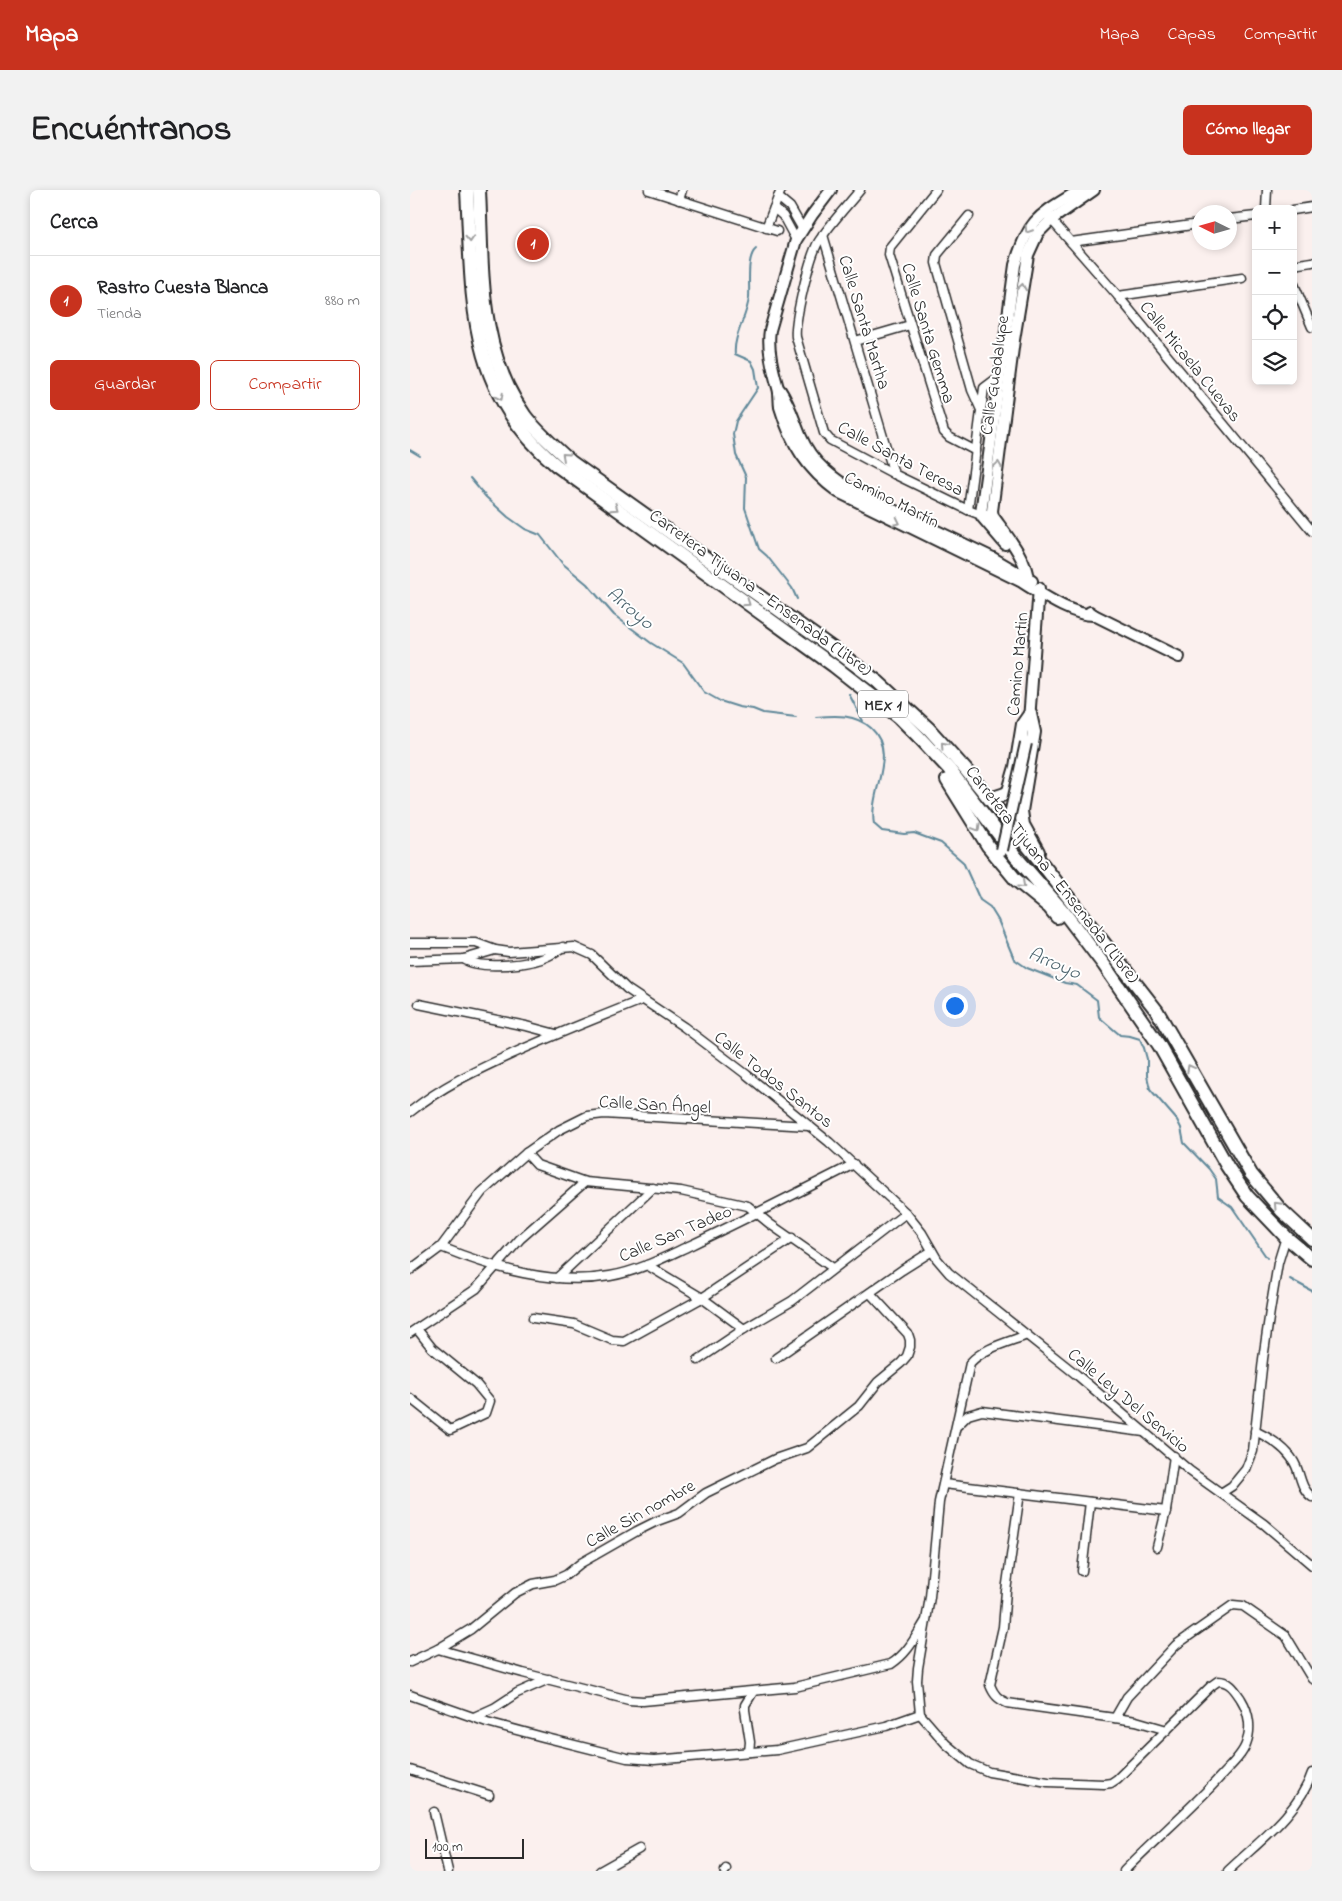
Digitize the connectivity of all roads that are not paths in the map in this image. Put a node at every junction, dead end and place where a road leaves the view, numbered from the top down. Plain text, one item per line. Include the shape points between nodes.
1 (467, 190) edge
2 (479, 190) edge
3 (649, 190) edge
4 (682, 190) edge
5 (831, 190) edge
6 (860, 190) edge
7 (936, 190) edge
8 (1080, 190) edge
9 (1094, 190) edge
10 (1267, 190) edge
11 (779, 193) edge
12 (679, 200) junction
13 (1266, 205) edge
14 (1312, 207) edge
15 (774, 208) junction
16 (1297, 209) edge
17 (969, 216) dead end
18 (1048, 216) junction
19 (1252, 216) edge
20 (1237, 218) edge
21 (1192, 225) edge
22 (766, 228) junction
23 (802, 228) junction
24 (777, 231) dead end
25 (823, 235) junction
26 (796, 240) junction
27 (1071, 242) junction
28 (1312, 262) edge
29 (1297, 264) edge
30 (1015, 265) junction
31 (1025, 269) junction
32 (1242, 278) dead end
33 (1297, 291) edge
34 (1118, 296) junction
35 (1311, 323) edge
36 (910, 325) junction
37 (855, 341) junction
38 (1000, 376) junction
39 (981, 410) junction
40 (976, 451) junction
41 (894, 474) junction
42 (968, 510) junction
43 (987, 514) junction
44 (1312, 531) edge
45 (1024, 579) junction
46 (1039, 590) junction
47 (1179, 657) dead end
48 (1030, 714) junction
49 (920, 738) junction
50 (990, 799) junction
51 (1001, 854) junction
52 (1040, 861) junction
53 (410, 943) edge
54 (565, 946) junction
55 (495, 950) junction
56 (464, 959) junction
57 (410, 961) edge
58 (1104, 964) junction
59 (642, 1000) junction
60 (419, 1004) dead end
61 (556, 1034) junction
62 (410, 1112) edge
63 (809, 1126) junction
64 (526, 1154) junction
65 (854, 1164) junction
66 (585, 1182) junction
67 (653, 1188) junction
68 (759, 1213) junction
69 (906, 1213) junction
70 (792, 1238) junction
71 (1286, 1238) junction
72 (1312, 1239) edge
73 (441, 1247) junction
74 (932, 1252) junction
75 (1312, 1259) edge
76 (647, 1265) junction
77 (497, 1267) junction
78 (833, 1268) junction
79 (410, 1270) edge
80 (557, 1278) junction
81 (870, 1293) junction
82 (702, 1298) junction
83 (533, 1318) dead end
84 (744, 1330) junction
85 (413, 1331) edge
86 (1027, 1335) junction
87 (776, 1358) dead end
88 (698, 1360) dead end
89 (410, 1398) edge
90 (957, 1427) junction
91 (1255, 1431) junction
92 (1144, 1432) junction
93 (1174, 1456) junction
94 (944, 1484) junction
95 (1020, 1493) junction
96 (1221, 1493) junction
97 (1312, 1497) edge
98 (1090, 1502) junction
99 (1166, 1511) junction
100 (1157, 1547) dead end
101 (1312, 1565) edge
102 (1082, 1571) dead end
103 (926, 1618) junction
104 (438, 1649) junction
105 (410, 1662) edge
106 (549, 1679) junction
107 (1312, 1679) edge
108 (753, 1692) junction
109 (410, 1695) edge
110 (920, 1714) junction
111 (474, 1717) junction
112 (1115, 1718) junction
113 (1167, 1730) junction
114 (749, 1752) junction
115 (410, 1770) edge
116 (1312, 1773) edge
117 (489, 1795) dead end
118 (434, 1812) dead end
119 (639, 1849) dead end
120 (448, 1871) edge
121 (600, 1871) edge
122 (1124, 1871) edge
123 (1228, 1871) edge

1 -> 49 highway, Carretera Tijuana - Ensenada (Libre) / MEX 1 via 472,290 478,336 498,396 522,431 556,465 834,666 899,717
50 -> 2 highway, Carretera Tijuana - Ensenada (Libre) / MEX 1 via 929,729 878,682 571,462 525,416 505,381 490,341
3 - 12 street
4 - 12 street
5 - 23 street, Camino Martín
6 - 25 street
7 - 36 street, Calle Santa Gemma via 889,251
8 - 18 street, Calle Guadalupe
9 - 18 street, Calle Guadalupe
10 - 13 street
11 - 15 street
11 - 23 street
12 - 22 street
14 - 16 street
15 - 22 street
15 - 26 street via 783,216
17 - 39 street via 937,255 936,263 972,390
18 - 27 street, Calle Micaela Cuevas
18 -> 30 street, Calle Guadalupe via 1032,224
18 - 31 street, Calle Guadalupe via 1028,255
19 - 20 street
21 - 27 street
22 - 24 street
23 - 26 street, Camino Martín
25 - 37 street, Calle Santa Martha
25 - 41 street, Calle Santa Teresa via 812,259 795,332 819,416 830,440
26 - 45 street, Camino Martín via 769,337 780,405 806,463 838,492
27 - 34 street, Calle Micaela Cuevas
28 - 29 street
30 - 31 street
30 - 38 street, Calle Guadalupe
43 -> 31 street, Calle Guadalupe
32 - 34 street
33 - 35 street
34 - 44 street, Calle Micaela Cuevas
36 - 37 street
36 - 40 street, Calle Santa Gemma via 944,432
37 - 41 street, Calle Santa Martha
38 - 39 street via 984,388
38 - 43 street, Calle Guadalupe
39 - 40 street
40 - 42 street
41 - 42 street, Calle Santa Teresa
42 - 43 street, Calle Santa Teresa
43 - 45 street via 1019,555
45 - 46 street, Camino Martín
46 - 47 street, Camino Martín via 1085,615 1094,615
46 - 48 street, Camino Martin
48 - 50 highway via 1023,724 1009,791
48 - 51 street, Camino Martin, bridge
48 - 52 highway via 1034,732 1021,811 1023,825 1038,848
49 -> 51 highway via 927,754 958,795 988,846
49 - 58 highway, Carretera Tijuana - Ensenada (Libre) / MEX 1
50 - 52 highway, Carretera Tijuana - Ensenada (Libre) / MEX 1
51 -> 58 highway via 1016,880 1049,907 1082,947
72 -> 52 highway, Carretera Tijuana - Ensenada (Libre) / MEX 1 via 1281,1210 1251,1174 1157,1011
53 - 55 street via 476,943
54 - 55 street via 527,951
54 - 56 street via 533,962 476,965
54 - 59 street, Calle Todos Santos via 581,948 592,955
55 - 56 street
56 - 57 street
58 - 71 highway, Carretera Tijuana - Ensenada (Libre) / MEX 1 via 1159,1045 1242,1189
59 - 61 street
59 - 63 street, Calle Todos Santos via 732,1063
60 - 61 street
61 - 62 street via 459,1078
63 - 64 street, Calle San Ángel via 604,1114 587,1116 559,1130
63 - 65 street, Calle Todos Santos
64 - 66 street via 537,1165
64 - 73 street, Calle San Ángel via 482,1192
65 - 68 street, Calle San Tadeo
65 - 69 street, Calle Todos Santos
66 - 67 street
66 - 77 street via 520,1239
67 - 68 street via 681,1190 748,1206
67 - 80 street
68 - 70 street
68 - 76 street, Calle San Tadeo
69 - 74 street, Calle Todos Santos
69 - 78 street
70 - 78 street
70 - 82 street
71 - 75 highway, Carretera Tijuana - Ensenada (Libre) / MEX 1
71 - 91 street via 1270,1311
73 - 77 street, Calle San Tadeo
73 - 79 street, Calle San Ángel
74 - 81 street
74 - 86 street, Calle Ley Del Servicio via 949,1273
76 - 80 street, Calle San Tadeo via 608,1276
76 - 82 street
77 - 80 street, Calle San Tadeo
77 - 85 street via 476,1289
78 - 84 street via 792,1301
81 - 87 street
81 - 104 street, Calle Sin nombre via 908,1334 910,1347 902,1364 878,1382 859,1406 807,1448 774,1459 706,1493 679,1512 581,1563 566,1575 533,1584 504,1600 471,1629
82 - 83 street via 624,1342 574,1324
82 - 84 street
84 - 88 street
85 - 89 street via 476,1384 490,1401 486,1413 450,1430
86 - 90 street via 989,1350 970,1363
86 - 92 street, Calle Ley Del Servicio
90 - 92 street via 968,1415 982,1411
90 - 94 street
91 - 96 street via 1253,1451 1246,1469 1232,1486
91 - 97 street via 1289,1456
92 - 93 street, Calle Ley Del Servicio
93 - 96 street, Calle Ley Del Servicio
93 - 99 street
94 - 95 street
94 - 103 street via 939,1502
95 - 98 street
95 - 112 street via 1003,1627 990,1685 993,1693 1007,1703
96 - 101 street, Calle Ley Del Servicio
98 - 99 street
98 - 102 street
99 - 100 street
103 - 108 street via 900,1659 891,1664 795,1687
103 - 110 street via 917,1681
104 - 105 street, Calle Sin nombre
104 - 106 street
106 - 108 street via 643,1701
106 - 111 street
107 - 112 street via 1286,1636 1243,1606 1233,1605 1176,1645 1128,1697
108 - 114 street via 745,1705
109 - 111 street
110 - 113 street via 946,1744 970,1764 989,1772 1048,1782 1111,1783
110 - 114 street via 879,1728 777,1750
111 - 114 street via 627,1758 654,1760
112 - 113 street
113 - 122 street via 1218,1681 1228,1683 1235,1691 1249,1720 1246,1745 1235,1761
115 - 117 street
116 - 123 street via 1290,1810
118 - 120 street
119 - 121 street

